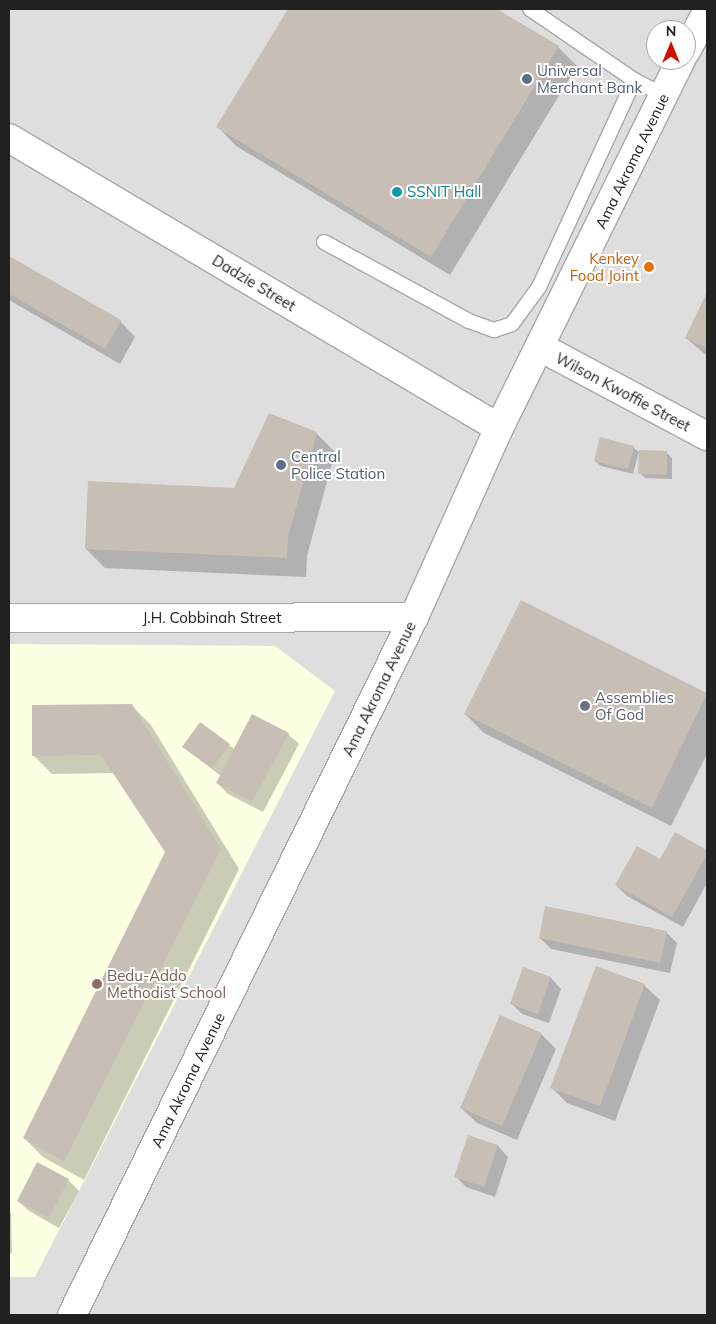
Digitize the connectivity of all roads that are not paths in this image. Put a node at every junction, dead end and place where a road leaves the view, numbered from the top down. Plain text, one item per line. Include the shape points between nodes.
1 (530, 9) edge
2 (702, 11) edge
3 (696, 26) edge
4 (676, 70) edge
5 (634, 80) junction
6 (664, 95) junction
7 (9, 138) edge
8 (324, 242) dead end
9 (539, 287) junction
10 (564, 301) junction
11 (540, 347) junction
12 (500, 428) junction
13 (707, 436) edge
14 (414, 617) junction
15 (9, 618) edge
16 (72, 1315) edge

1 - 5 lane
2 - 3 street
4 - 6 street, Ama Akroma Avenue
5 - 6 lane
5 - 9 lane
6 - 10 street, Ama Akroma Avenue
7 - 12 street, Dadzie Street
8 - 9 lane via 469,322 494,330 512,324
9 - 10 lane
10 - 11 street, Ama Akroma Avenue
11 - 12 street, Ama Akroma Avenue
11 - 13 street, Wilson Kwoffie Street
12 - 14 street, Ama Akroma Avenue
14 - 15 street, J.H. Cobbinah Street
14 - 16 street, Ama Akroma Avenue

